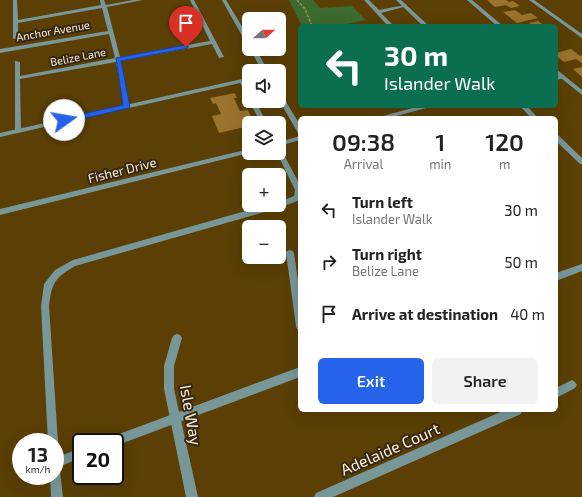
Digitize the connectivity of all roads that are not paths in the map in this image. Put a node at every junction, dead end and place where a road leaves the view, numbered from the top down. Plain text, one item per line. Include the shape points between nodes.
1 (15, 0) edge
2 (102, 0) edge
3 (141, 0) edge
4 (192, 0) edge
5 (231, 0) edge
6 (366, 0) edge
7 (398, 0) edge
8 (469, 0) edge
9 (531, 0) edge
10 (224, 1) edge
11 (405, 6) junction
12 (103, 7) junction
13 (378, 12) junction
14 (15, 22) junction
15 (389, 24) edge
16 (424, 24) edge
17 (498, 24) edge
18 (242, 31) edge
19 (110, 32) junction
20 (582, 36) edge
21 (15, 38) dead end
22 (213, 42) junction
23 (0, 51) edge
24 (220, 57) dead end
25 (118, 59) junction
26 (17, 62) dead end
27 (558, 73) edge
28 (563, 77) junction
29 (17, 78) junction
30 (558, 78) edge
31 (242, 81) edge
32 (582, 93) edge
33 (126, 107) junction
34 (286, 107) edge
35 (420, 108) edge
36 (525, 108) edge
37 (389, 116) edge
38 (534, 116) edge
39 (298, 128) edge
40 (18, 131) junction
41 (0, 134) edge
42 (298, 139) edge
43 (558, 139) edge
44 (286, 142) edge
45 (242, 153) edge
46 (283, 160) edge
47 (582, 162) edge
48 (298, 188) edge
49 (298, 194) edge
50 (286, 202) edge
51 (0, 212) edge
52 (253, 212) edge
53 (290, 253) dead end
54 (582, 267) edge
55 (558, 276) edge
56 (298, 311) edge
57 (177, 338) dead end
58 (298, 373) edge
59 (572, 385) dead end
60 (558, 392) edge
61 (512, 412) edge
62 (175, 418) junction
63 (52, 433) edge
64 (124, 437) edge
65 (56, 485) edge
66 (57, 497) edge
67 (192, 497) edge
68 (320, 497) edge

1 - 14 street
2 - 12 street
3 - 12 street
4 - 22 street
5 - 10 street
6 - 13 street
7 - 11 street
8 - 17 street
9 - 20 street
10 - 18 street
11 - 13 street
11 - 16 street
12 - 14 street
12 - 19 street
13 - 15 street
14 - 21 street
19 - 23 street, Anchor Avenue
19 - 25 street
22 - 24 street
22 - 25 street, Belize Lane
25 - 29 street, Belize Lane
25 - 33 street
26 - 29 street
27 - 28 street
28 - 30 street
28 - 32 street
29 - 40 street
31 - 33 street
33 - 40 street
34 - 39 street
35 - 37 street
36 - 38 street
40 - 41 street
42 - 44 street
43 - 47 street
45 - 51 street, Fisher Drive
46 - 48 street
49 - 50 street via 297,198
52 - 63 street via 73,263 58,272 47,287 45,306
53 - 56 street
54 - 55 street
57 - 62 street, Isle Way via 169,366 169,389
58 - 62 street
59 - 60 street
61 - 68 street, Adelaide Court
62 - 64 street
62 - 67 street, Isle Way
65 - 66 street

